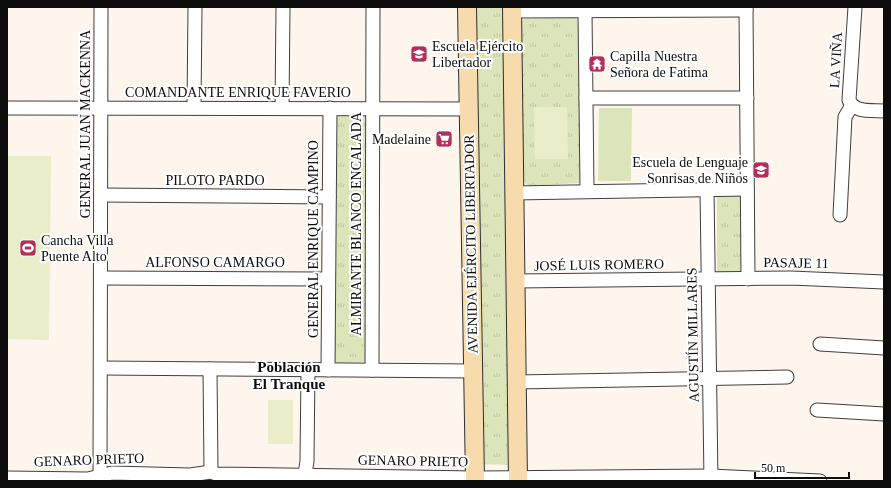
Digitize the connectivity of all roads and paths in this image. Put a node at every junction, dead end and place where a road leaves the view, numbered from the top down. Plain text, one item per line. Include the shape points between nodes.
1 (102, 7) edge
2 (195, 7) edge
3 (282, 7) edge
4 (373, 7) edge
5 (467, 7) edge
6 (855, 7) edge
7 (746, 8) edge
8 (512, 9) edge
9 (585, 10) junction
10 (586, 98) junction
11 (747, 98) junction
12 (852, 105) junction
13 (7, 108) edge
14 (101, 108) junction
15 (194, 108) junction
16 (282, 108) junction
17 (330, 108) junction
18 (373, 108) junction
19 (469, 109) junction
20 (884, 111) edge
21 (707, 189) junction
22 (747, 189) junction
23 (587, 192) junction
24 (514, 193) junction
25 (101, 195) junction
26 (329, 197) junction
27 (840, 216) dead end
28 (101, 278) junction
29 (328, 279) junction
30 (748, 279) junction
31 (708, 280) junction
32 (515, 281) junction
33 (884, 282) edge
34 (820, 344) dead end
35 (884, 348) edge
36 (101, 368) junction
37 (210, 369) junction
38 (308, 370) junction
39 (328, 370) junction
40 (372, 370) junction
41 (473, 371) junction
42 (787, 377) dead end
43 (710, 378) junction
44 (516, 382) junction
45 (818, 410) dead end
46 (884, 414) edge
47 (211, 472) junction
48 (7, 478) edge
49 (305, 478) edge
50 (711, 478) edge
51 (100, 479) edge
52 (475, 479) edge
53 (518, 479) edge
54 (820, 481) edge

1 - 14 street, GENERAL JUAN MACKENNA
2 - 15 street
3 - 16 street
4 - 18 street, ALMIRANTE BLANCO ENCALADA
5 - 19 main road, AVENIDA EJÉRCITO LIBERTADOR
6 - 12 street, LA VIÑA via 849,100
7 - 9 street
7 - 11 street
8 - 9 street
8 - 24 main road
9 - 10 street
10 - 11 street
10 - 23 street
11 - 22 street
12 - 20 street, LA VIÑA via 857,109
12 - 27 street via 845,117
13 - 14 street, COMANDANTE ENRIQUE FAVERIO
14 - 15 street, COMANDANTE ENRIQUE FAVERIO
14 - 25 street, GENERAL JUAN MACKENNA
15 - 16 street, COMANDANTE ENRIQUE FAVERIO
16 - 17 street, COMANDANTE ENRIQUE FAVERIO
17 - 18 street, COMANDANTE ENRIQUE FAVERIO
17 - 26 street, GENERAL ENRIQUE CAMPINO
18 - 19 street, COMANDANTE ENRIQUE FAVERIO
18 - 40 street, ALMIRANTE BLANCO ENCALADA
19 - 41 main road, AVENIDA EJÉRCITO LIBERTADOR
21 - 22 street
21 - 23 street
21 - 31 street, AGUSTÍN MILLARES
22 - 30 street
23 - 24 street
24 - 32 main road
25 - 26 street, PILOTO PARDO
25 - 28 street, GENERAL JUAN MACKENNA
26 - 29 street, GENERAL ENRIQUE CAMPINO
28 - 29 street, ALFONSO CAMARGO
28 - 36 street, GENERAL JUAN MACKENNA
29 - 39 street, GENERAL ENRIQUE CAMPINO
30 - 31 street, PASAJE 11
30 - 33 street, PASAJE 11
31 - 32 street, JOSÉ LUIS ROMERO
31 - 43 street, AGUSTÍN MILLARES
32 - 44 main road
34 - 35 street
36 - 37 street
36 - 51 street, GENERAL JUAN MACKENNA
37 - 38 street
37 - 47 street
38 - 39 street
38 - 49 street
39 - 40 street
40 - 41 street
41 - 52 main road, AVENIDA EJÉRCITO LIBERTADOR
42 - 43 street
43 - 44 street
43 - 50 street, AGUSTÍN MILLARES
44 - 53 main road
45 - 46 street
47 - 49 street, GENARO PRIETO
47 - 51 street, GENARO PRIETO via 190,475 112,473
48 - 51 street, GENARO PRIETO
49 - 52 street, GENARO PRIETO
50 - 53 street, GENARO PRIETO
50 - 54 street, GENARO PRIETO
52 - 53 street, GENARO PRIETO

